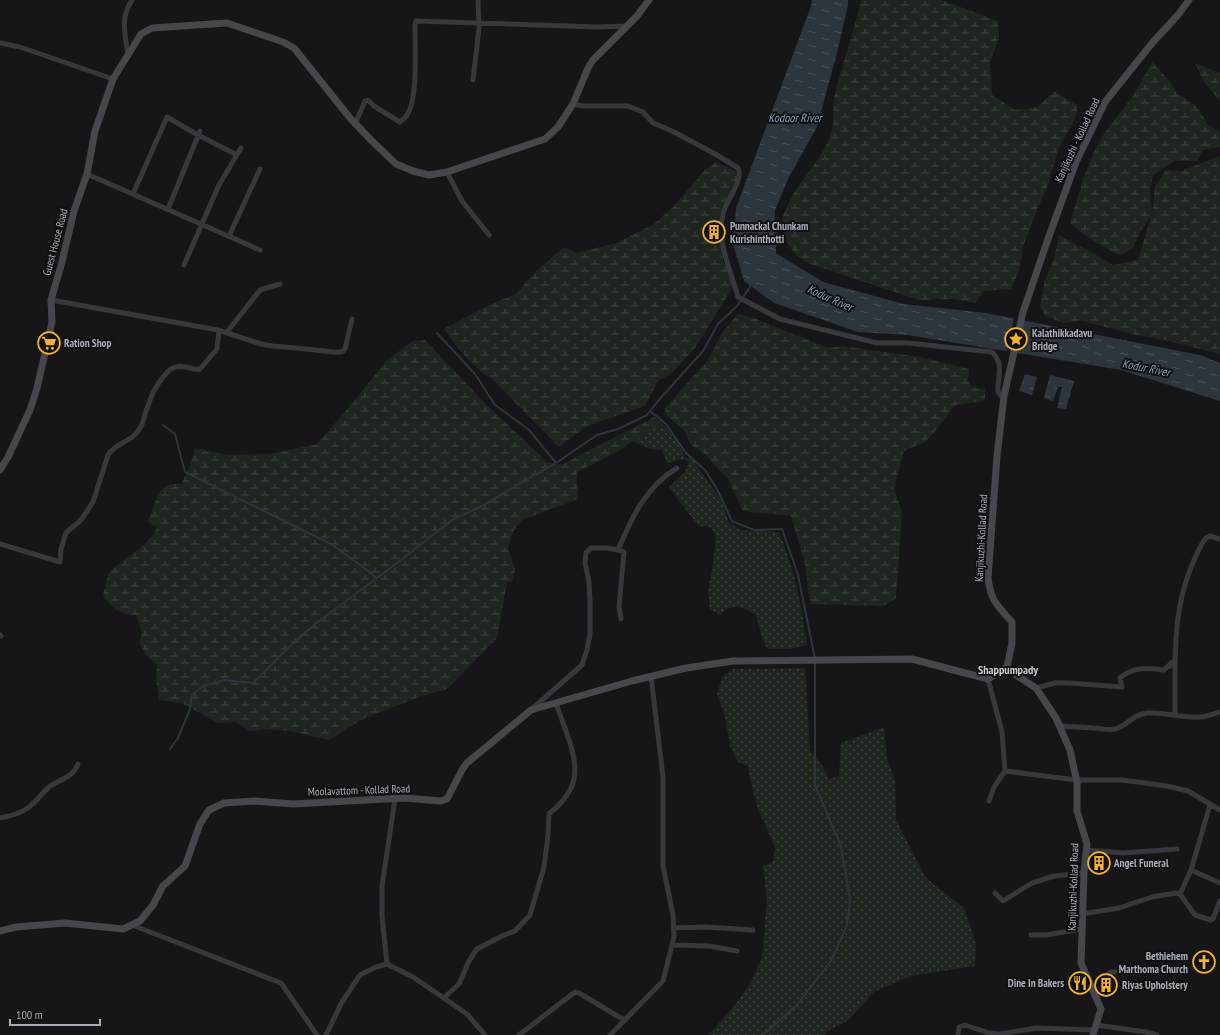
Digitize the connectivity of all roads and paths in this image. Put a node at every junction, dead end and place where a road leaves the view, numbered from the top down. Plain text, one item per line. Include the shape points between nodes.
1 (132, 0) edge
2 (478, 0) edge
3 (649, 0) edge
4 (1189, 0) edge
5 (479, 23) junction
6 (627, 26) junction
7 (0, 43) edge
8 (128, 55) junction
9 (114, 80) junction
10 (473, 80) dead end
11 (573, 104) junction
12 (355, 124) junction
13 (199, 133) junction
14 (240, 148) dead end
15 (237, 155) junction
16 (260, 169) dead end
17 (447, 172) junction
18 (87, 174) junction
19 (133, 194) junction
20 (168, 210) junction
21 (203, 224) junction
22 (490, 235) dead end
23 (229, 236) junction
24 (260, 250) dead end
25 (184, 265) dead end
26 (280, 284) dead end
27 (50, 300) junction
28 (352, 319) dead end
29 (219, 331) junction
30 (227, 332) junction
31 (1013, 363) joint
32 (1004, 396) junction
33 (676, 468) dead end
34 (0, 470) edge
35 (1220, 539) edge
36 (0, 544) edge
37 (618, 550) junction
38 (621, 619) dead end
39 (1175, 660) junction
40 (1007, 667) junction
41 (651, 676) junction
42 (988, 680) junction
43 (1036, 688) junction
44 (556, 704) junction
45 (531, 710) junction
46 (1220, 712) edge
47 (1175, 715) junction
48 (1060, 726) junction
49 (78, 764) dead end
50 (1005, 770) junction
51 (1077, 780) junction
52 (395, 799) junction
53 (989, 800) dead end
54 (1210, 805) junction
55 (1220, 810) edge
56 (0, 818) edge
57 (1177, 849) dead end
58 (1086, 850) junction
59 (1191, 870) junction
60 (1084, 873) junction
61 (1220, 883) edge
62 (995, 893) dead end
63 (1180, 894) junction
64 (1220, 901) edge
65 (1082, 914) junction
66 (132, 925) junction
67 (674, 928) junction
68 (1082, 928) junction
69 (0, 930) edge
70 (753, 930) dead end
71 (1031, 935) dead end
72 (672, 945) junction
73 (737, 951) dead end
74 (387, 964) junction
75 (1179, 971) dead end
76 (1095, 996) junction
77 (444, 998) junction
78 (624, 1020) junction
79 (1094, 1030) edge
80 (317, 1035) edge
81 (326, 1035) edge
82 (485, 1035) edge
83 (519, 1035) edge
84 (610, 1035) edge
85 (958, 1035) edge
86 (1157, 1035) edge

1 - 8 street via 124,15
2 - 5 street
3 - 6 main road
4 - 31 main road, Kanjikuzhi - Kollad Road via 1105,102 1076,162 1048,238 1023,312
5 - 6 street
5 - 10 street
5 - 12 street via 416,21 414,93 408,114 400,122 368,100
6 - 11 main road via 593,60
7 - 9 street via 20,47
8 - 9 main road, Guest House Road
8 - 12 main road, Guest House Road via 141,34 152,28 227,23 294,48
9 - 18 main road, Guest House Road via 95,131
11 - 17 main road via 558,127 545,139
11 - 32 street via 628,106 643,112 653,123 738,168 739,176 724,212 722,232 725,259 738,297 780,319 877,343 908,343 992,352 998,358 1000,366 998,392
12 - 17 main road via 396,164 429,175
13 - 15 street
13 - 19 street via 167,117
13 - 20 street
14 - 15 street
15 - 21 street via 219,185
16 - 23 street
17 - 22 street via 462,201
18 - 19 street
18 - 27 main road, Guest House Road via 74,211 64,256
19 - 20 street
20 - 21 street
21 - 23 street
21 - 25 street
23 - 24 street
26 - 30 street via 260,290
27 - 29 street
27 - 34 main road, Guest House Road via 52,322 37,388 27,416
28 - 30 street via 345,349 342,352 272,346
29 - 30 street
29 - 36 street via 217,349 200,369 175,367 158,382 141,428 135,436 119,443 108,455 93,502 81,520 66,533 60,562
31 - 32 main road, Kanjikuzhi-Kollad Road
32 - 40 main road, Kanjikuzhi-Kollad Road via 988,578 993,602 1012,622 1012,643
33 - 37 street via 655,486 637,509
35 - 39 street via 1212,536 1206,538 1187,576 1177,623
37 - 38 street via 624,552 619,602
37 - 45 street via 591,548 586,553 590,634 582,665
39 - 43 street via 1164,670 1147,668 1127,672 1120,678 1122,687 1069,683
39 - 47 street
40 - 42 main road
40 - 43 main road, Kanjikuzhi-Kollad Road
41 - 42 main road, Moolavattom - Kollad Road via 733,661 912,659
41 - 44 main road, Moolavattom - Kollad Road
41 - 67 street via 663,777 663,866
42 - 50 street via 1002,732
43 - 48 main road, Kanjikuzhi-Kollad Road
44 - 45 main road, Moolavattom - Kollad Road
44 - 77 street via 570,741 576,772 570,790 549,814 544,867 530,914 515,931 477,948 459,984
45 - 52 main road, Moolavattom - Kollad Road via 467,763 447,799
46 - 47 street via 1200,717
47 - 48 street via 1140,714 1123,726 1109,730
48 - 51 main road, Kanjikuzhi-Kollad Road via 1070,750
49 - 56 street via 71,776 48,788 29,807 15,815
50 - 51 street
50 - 53 street
51 - 54 street via 1122,780 1167,786 1188,791
51 - 58 main road, Kanjikuzhi-Kollad Road via 1077,811 1087,844
52 - 66 main road, Moolavattom - Kollad Road via 293,804 254,801 224,804 209,810 200,824 185,866 163,886 153,905 140,921
52 - 74 street via 382,886
54 - 55 street
54 - 59 street
57 - 58 street via 1123,853
58 - 60 main road, Kanjikuzhi-Kollad Road
59 - 61 street
59 - 63 street
60 - 62 street via 1054,876 1032,883 1003,901
60 - 65 main road, Kanjikuzhi-Kollad Road
63 - 64 street via 1195,915 1211,920
63 - 65 street via 1152,896 1119,908
65 - 68 main road, Kanjikuzhi-Kollad Road
66 - 69 main road via 123,929 65,923
66 - 80 street via 281,983
67 - 70 street
67 - 72 street
68 - 71 street via 1046,935
68 - 76 main road, Kanjikuzhi-Kollad Road via 1081,963
72 - 73 street via 709,946
72 - 78 street via 663,981
74 - 77 street via 413,977
74 - 81 street via 360,975 342,1002
75 - 76 street via 1108,973 1101,981
76 - 79 main road, Kanjikuzhi-Kollad Road via 1101,1009
77 - 82 street via 467,1014
78 - 83 street via 575,992
78 - 84 street
79 - 85 street via 1032,1028 1000,1034 988,1033 965,1025 959,1027
79 - 86 street via 1146,1032

